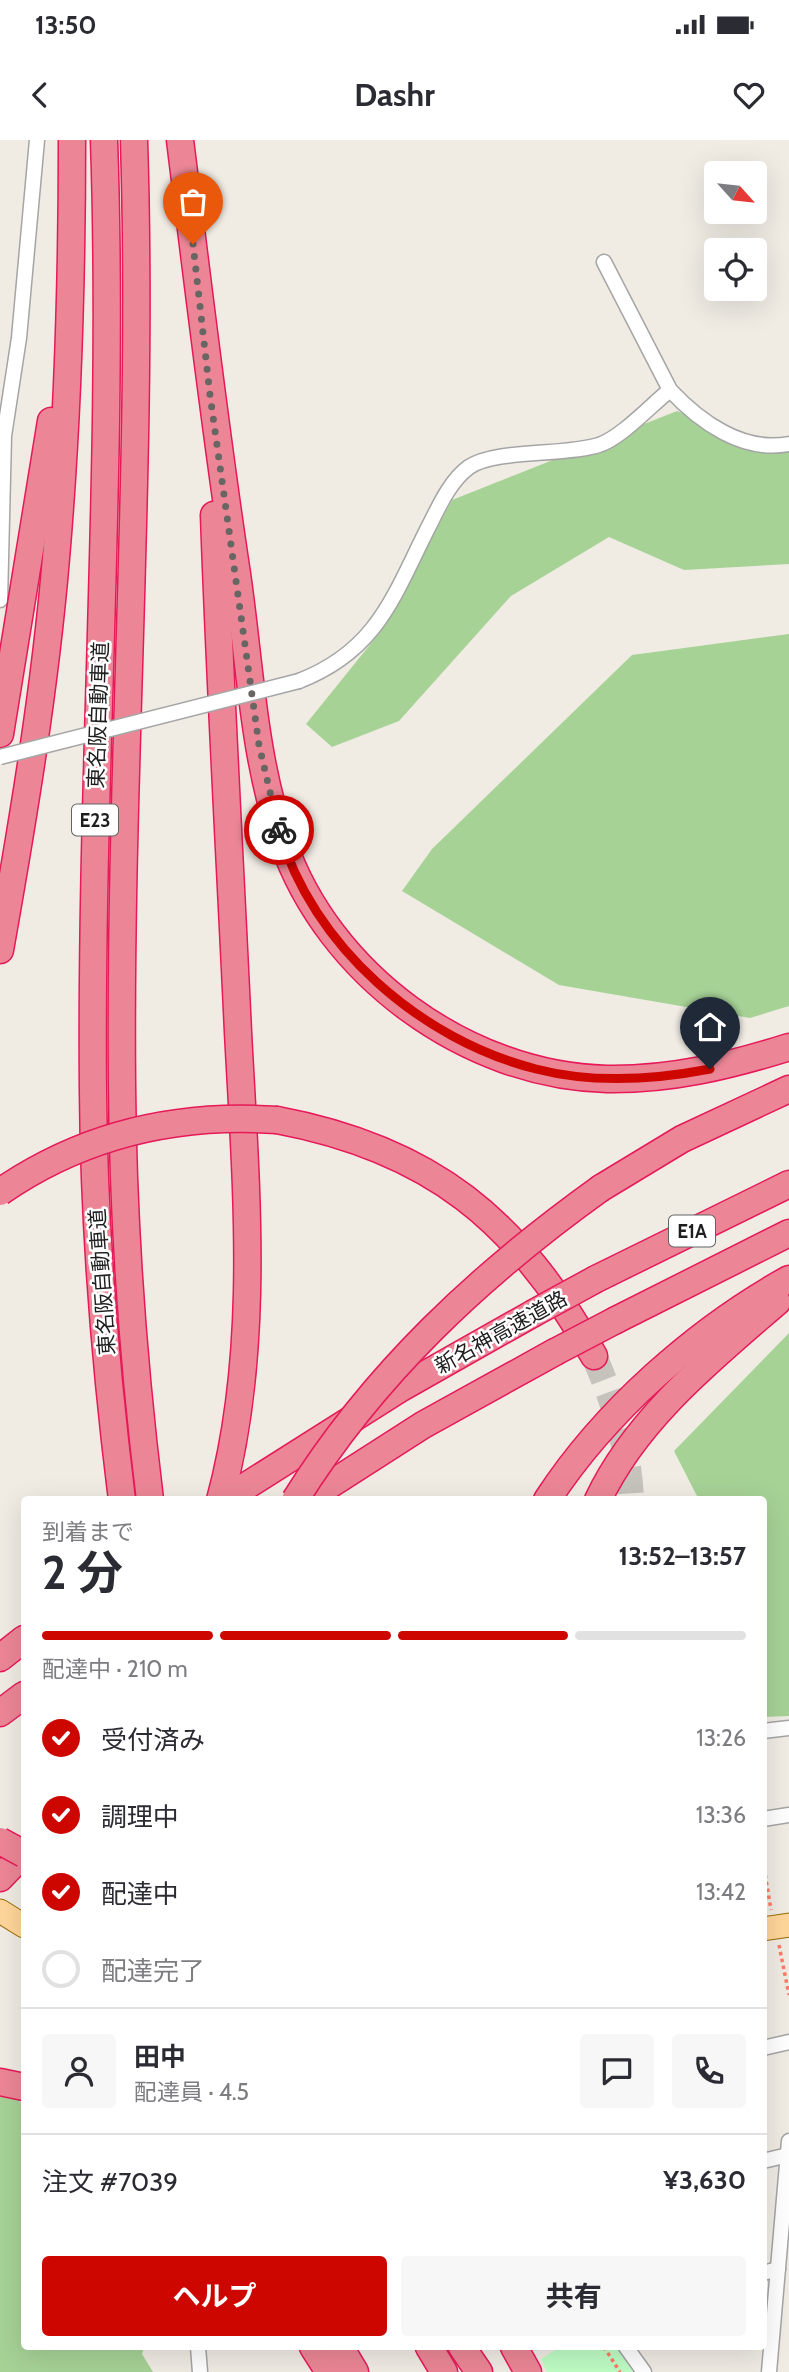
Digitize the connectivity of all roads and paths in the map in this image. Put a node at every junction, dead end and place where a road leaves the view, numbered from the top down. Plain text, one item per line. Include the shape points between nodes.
1 (37, 140) edge
2 (72, 140) edge
3 (104, 140) edge
4 (134, 140) edge
5 (180, 140) edge
6 (604, 262) dead end
7 (71, 286) junction
8 (670, 390) junction
9 (210, 395) junction
10 (789, 444) edge
11 (0, 600) edge
12 (0, 733) edge
13 (0, 757) edge
14 (0, 950) edge
15 (789, 1047) edge
16 (789, 1089) edge
17 (789, 1184) edge
18 (0, 1192) edge
19 (789, 1233) edge
20 (789, 1279) edge
21 (789, 1292) edge
22 (594, 1356) tunnel mouth
23 (122, 1496) edge
24 (150, 1496) edge
25 (223, 1496) edge
26 (228, 1496) edge
27 (298, 1496) edge
28 (312, 1496) edge
29 (550, 1496) edge
30 (600, 1496) edge
31 (21, 1641) edge
32 (0, 1658) edge
33 (21, 1697) edge
34 (0, 1713) edge
35 (789, 1728) edge
36 (767, 1731) edge
37 (789, 1815) edge
38 (767, 1818) edge
39 (0, 1842) edge
40 (21, 1852) edge
41 (21, 1856) edge
42 (0, 1878) edge
43 (767, 1883) edge
44 (0, 1911) edge
45 (21, 1924) edge
46 (775, 1926) edge
47 (789, 1994) edge
48 (789, 2042) edge
49 (767, 2047) edge
50 (0, 2082) edge
51 (21, 2086) edge
52 (788, 2148) edge
53 (767, 2159) edge
54 (778, 2269) junction
55 (767, 2272) edge
56 (198, 2350) edge
57 (315, 2350) edge
58 (342, 2350) edge
59 (431, 2350) edge
60 (464, 2350) edge
61 (516, 2350) edge
62 (606, 2350) edge
63 (628, 2350) edge
64 (200, 2372) edge
65 (329, 2372) edge
66 (355, 2372) edge
67 (444, 2372) edge
68 (479, 2372) edge
69 (528, 2372) edge
70 (620, 2372) edge
71 (644, 2372) edge
72 (769, 2372) edge

1 - 11 street via 19,338 4,436
2 - 7 highway
3 - 23 highway, 東名阪自動車道 / E23 via 108,256 93,1094 100,1269
4 - 24 highway, 東名阪自動車道 / E23 via 137,398 122,1086 127,1245
5 - 9 highway
6 - 8 street
7 - 12 highway
7 - 14 highway via 66,430 42,692
8 - 10 street via 732,437 764,446
8 - 13 street, bridge via 608,442 469,467 435,514 378,626 340,661 299,681
9 - 15 highway via 270,798 301,884 352,957 405,1005 440,1028 504,1060 538,1070 605,1079 675,1076
9 - 25 highway via 245,1166 242,1351
16 - 27 highway, bridge via 682,1139 601,1188 500,1265 425,1335 342,1432
17 - 26 highway, 新名神高速道路 / E1A, bridge via 533,1314 401,1388
18 - 22 highway, bridge via 58,1158 150,1125 215,1118 277,1120 349,1137 449,1185 496,1224 554,1288
19 - 28 highway, 新名神高速道路 / E1A, bridge via 555,1352 423,1425
20 - 29 highway via 743,1308 661,1374 587,1447
21 - 30 highway via 650,1422
31 - 32 highway
33 - 34 highway
35 - 36 street
37 - 38 street
39 - 40 highway, bridge
41 - 42 highway
43 - 46 path
44 - 45 main road
46 - 47 path
48 - 49 street
50 - 51 highway
52 - 53 street
52 - 54 street
54 - 55 street
54 - 72 street
56 - 64 street
57 - 65 highway
58 - 66 highway
59 - 67 highway
60 - 68 highway
61 - 69 highway
62 - 70 path
63 - 71 street

